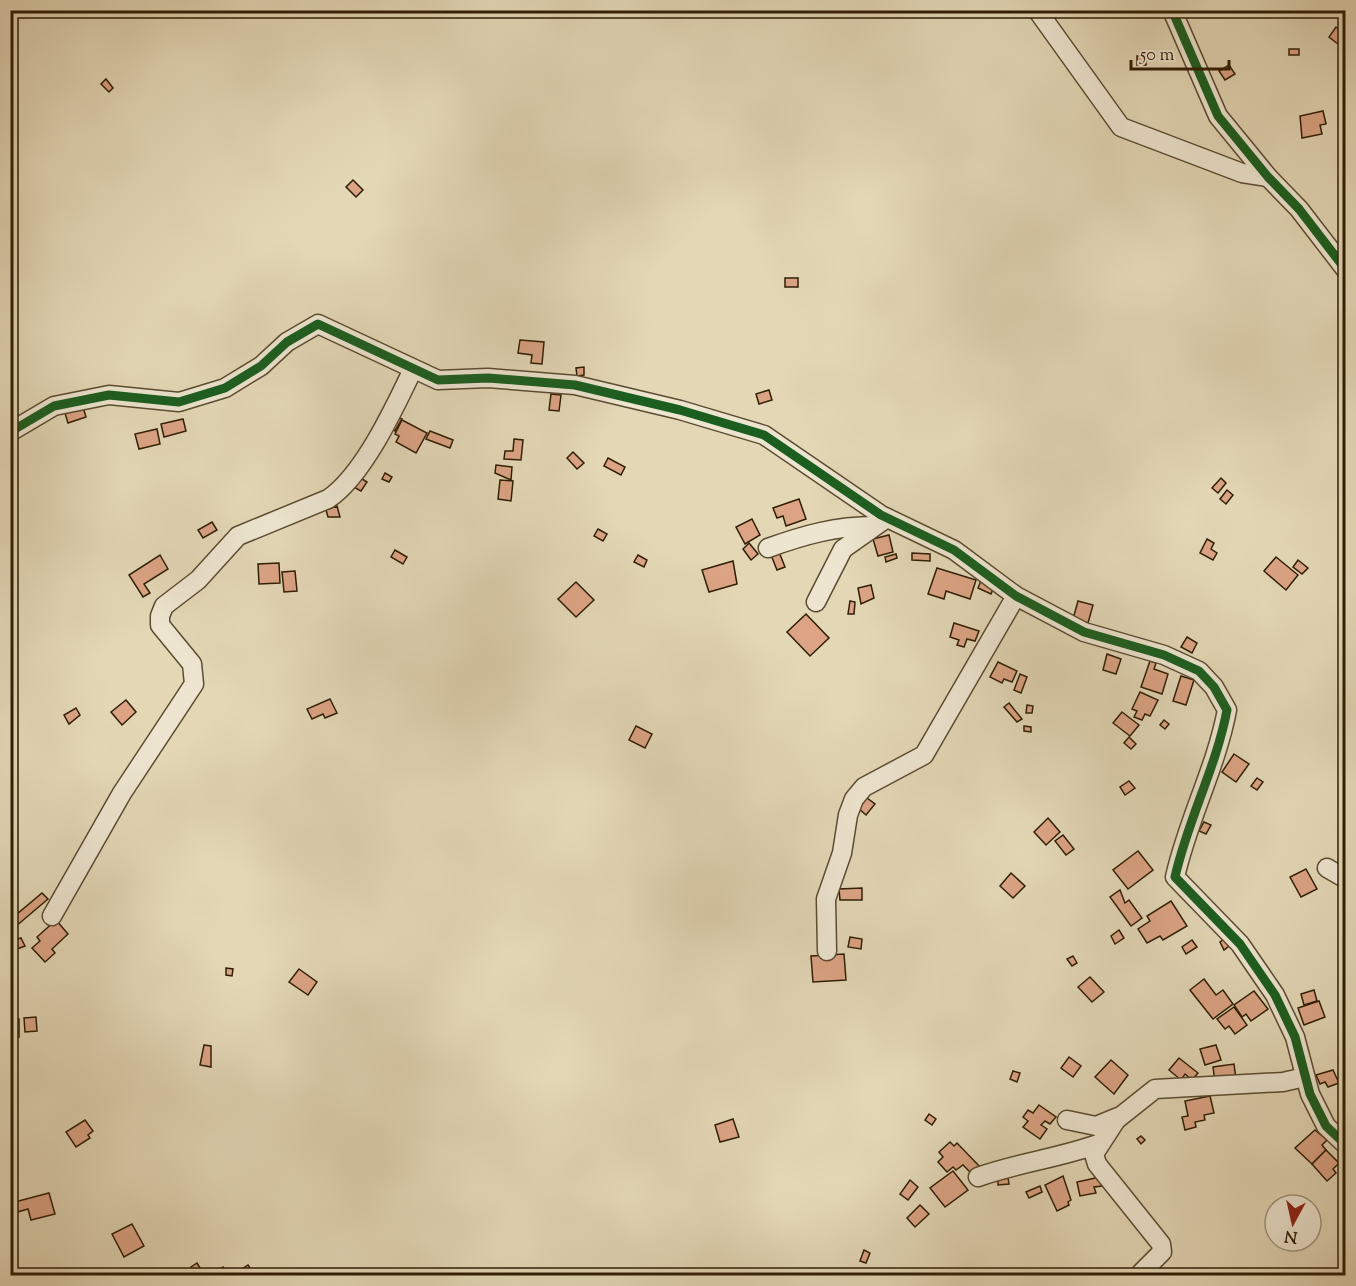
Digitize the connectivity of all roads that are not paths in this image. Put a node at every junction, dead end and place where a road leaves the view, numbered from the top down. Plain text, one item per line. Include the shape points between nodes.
1 (1037, 10) edge
2 (1172, 10) edge
3 (1268, 177) junction
4 (1346, 270) edge
5 (413, 369) junction
6 (10, 432) edge
7 (880, 522) junction
8 (768, 548) dead end
9 (1016, 596) junction
10 (816, 602) dead end
11 (1327, 868) dead end
12 (1346, 879) edge
13 (52, 916) dead end
14 (827, 951) dead end
15 (1305, 1077) junction
16 (1120, 1116) junction
17 (1067, 1120) dead end
18 (1098, 1144) junction
19 (1346, 1145) edge
20 (978, 1178) dead end
21 (1142, 1274) dead end

1 - 3 street via 1121,127 1242,173
2 - 3 street via 1218,116
3 - 4 street via 1299,209
5 - 6 street via 318,324 225,388 179,402 109,395 54,406
5 - 7 street via 438,380 488,378 575,385 764,435
5 - 13 street via 392,413 339,491 238,537 198,580 164,606 160,625 192,664 192,690 122,793
7 - 8 street via 832,528
7 - 9 street via 954,550
7 - 10 street via 843,549
9 - 14 street via 924,755 864,787 854,800 842,853 826,898
9 - 15 street via 1084,632 1164,655 1199,671 1214,687 1227,710 1221,745 1184,840 1175,877 1240,944 1275,995 1295,1037
11 - 12 street
15 - 16 street via 1283,1082 1155,1089
15 - 19 street via 1326,1126
16 - 17 street via 1096,1126
16 - 18 street
18 - 20 street
18 - 21 street via 1094,1154 1097,1164 1161,1244 1162,1252

